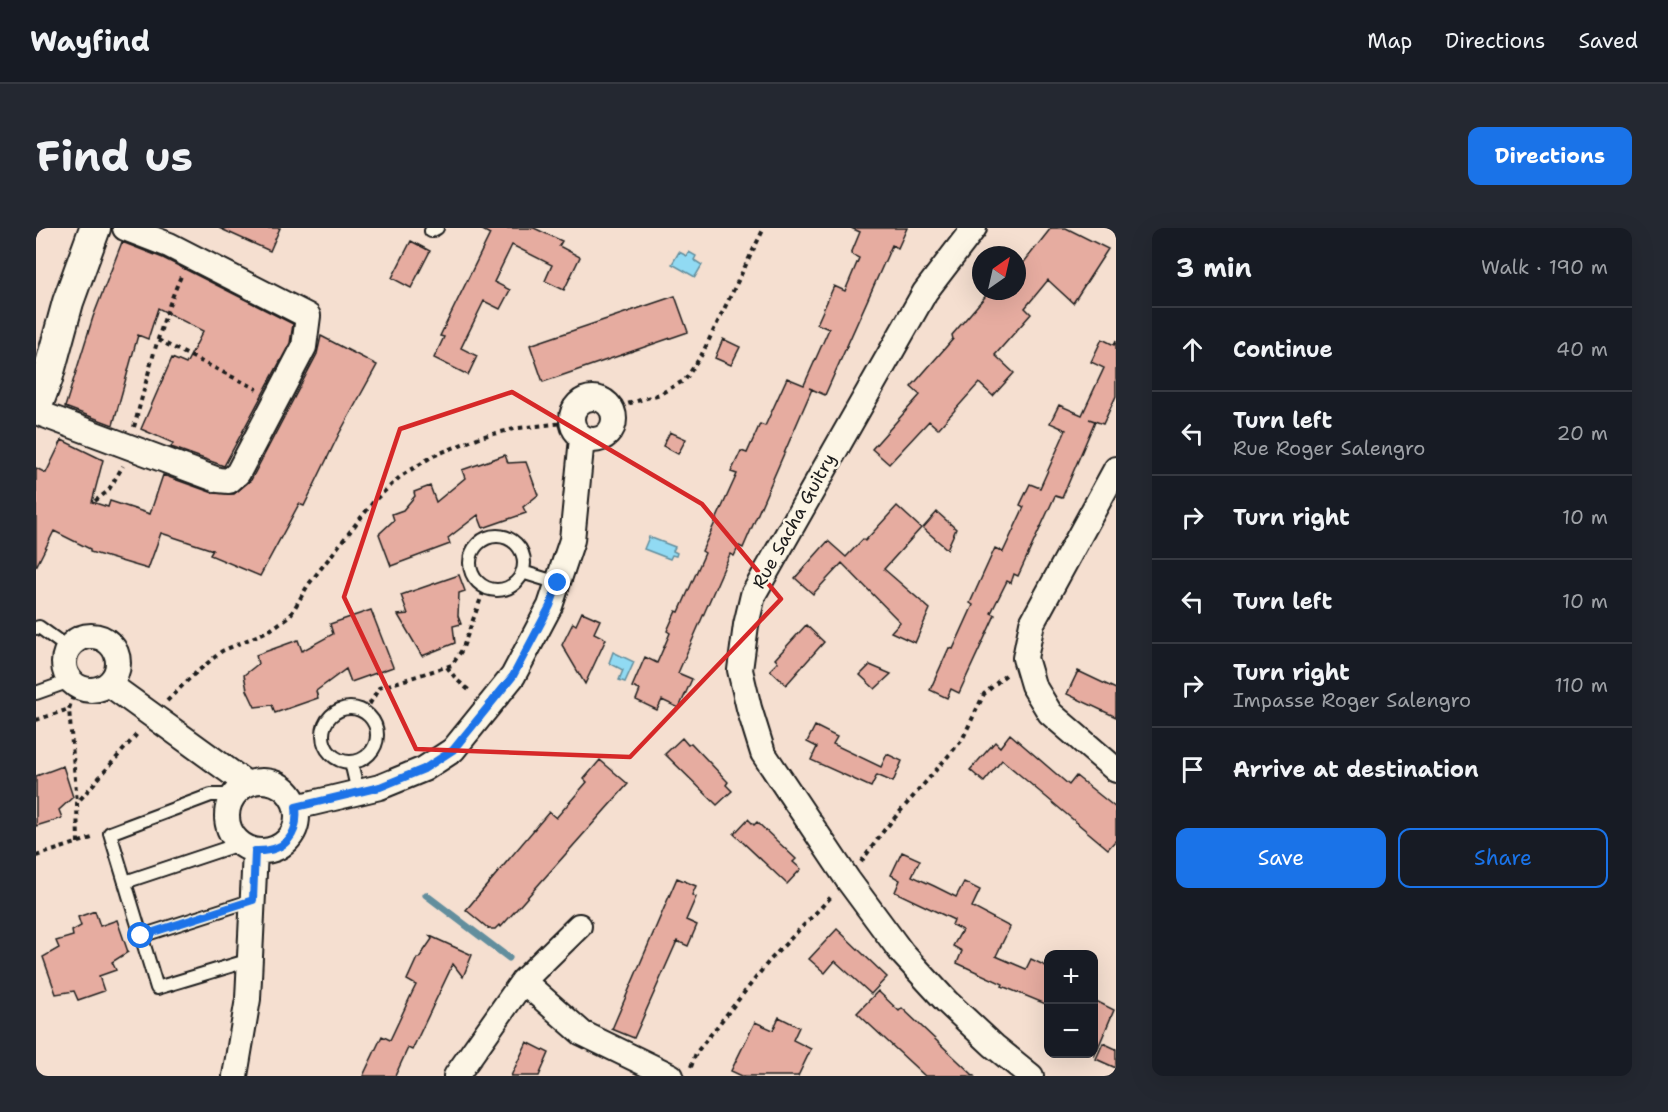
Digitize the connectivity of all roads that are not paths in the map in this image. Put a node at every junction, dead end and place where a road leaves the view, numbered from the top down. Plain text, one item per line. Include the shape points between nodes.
1 (95, 228) edge
2 (125, 228) edge
3 (974, 228) edge
4 (68, 302) junction
5 (36, 364) edge
6 (37, 406) edge
7 (577, 430) junction
8 (1116, 469) edge
9 (522, 572) junction
10 (558, 583) junction
11 (36, 628) edge
12 (68, 648) junction
13 (74, 684) junction
14 (109, 684) junction
15 (36, 693) edge
16 (351, 762) junction
17 (1116, 770) edge
18 (240, 789) junction
19 (358, 792) junction
20 (296, 807) junction
21 (247, 847) junction
22 (125, 882) junction
23 (253, 900) junction
24 (579, 926) dead end
25 (141, 936) junction
26 (250, 960) junction
27 (523, 981) junction
28 (235, 1076) edge
29 (456, 1076) edge
30 (671, 1076) edge
31 (1031, 1076) edge

1 - 4 street
2 - 6 street via 169,245 308,316 304,347 238,474 229,481 128,446
3 - 31 street, Rue Sacha Guitry via 925,292 753,594 740,670 763,753 848,880 902,953 947,1002
4 - 5 street
4 - 6 street
7 - 7 street via 596,440 608,434 614,422 611,409 596,398 583,400 574,409
7 - 10 street via 572,540
8 - 17 street via 1032,623 1025,658 1033,685 1050,713
9 - 9 lane via 523,554 512,540 486,538 470,558 473,575 494,590 518,580
9 - 10 lane
10 - 19 street via 513,676 453,750 424,769
11 - 12 lane
12 - 13 street via 64,665
12 - 14 street via 74,641 92,635 110,642 116,650 119,668
13 - 14 street via 93,691
13 - 15 lane
14 - 18 street
16 - 16 lane via 338,760 325,747 323,739 326,722 347,708 365,712 375,727 375,744 364,758
16 - 19 lane
18 - 20 street via 259,781 271,782 291,796
18 - 21 street via 226,815 232,836
18 - 22 lane via 211,795 110,832
19 - 20 street
20 - 21 street via 297,819 288,841 267,851
21 - 22 lane
21 - 23 street
22 - 25 lane
23 - 25 lane
23 - 26 street
24 - 27 street
25 - 26 lane via 157,988
26 - 28 street via 248,999
27 - 29 street
27 - 30 street via 582,1034

